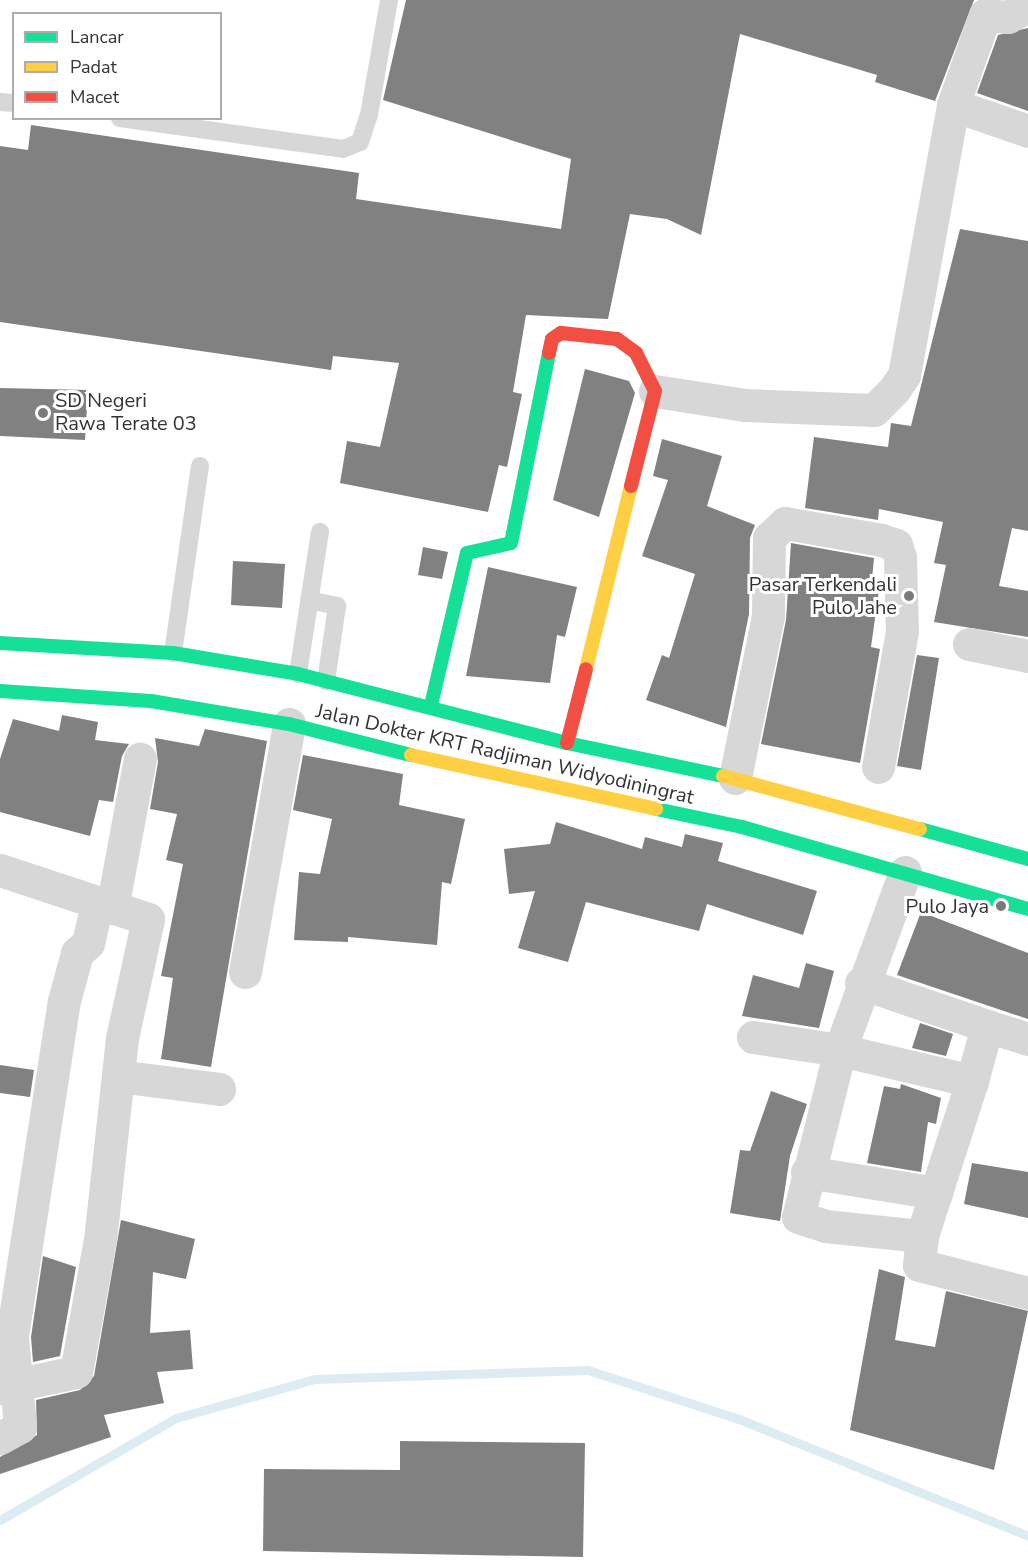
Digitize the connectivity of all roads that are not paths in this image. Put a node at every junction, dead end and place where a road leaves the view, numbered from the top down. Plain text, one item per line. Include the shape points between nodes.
1 (389, 0) edge
2 (1024, 0) edge
3 (953, 105) junction
4 (134, 120) edge
5 (1028, 131) edge
6 (655, 392) junction
7 (200, 466) dead end
8 (320, 532) dead end
9 (309, 600) junction
10 (0, 643) edge
11 (969, 644) dead end
12 (78, 647) junction
13 (173, 653) junction
14 (1028, 656) edge
15 (298, 674) junction
16 (326, 681) junction
17 (0, 691) edge
18 (74, 695) junction
19 (431, 705) junction
20 (289, 724) junction
21 (567, 743) junction
22 (140, 759) dead end
23 (878, 767) dead end
24 (735, 778) junction
25 (1028, 860) edge
26 (0, 870) edge
27 (905, 872) junction
28 (105, 906) junction
29 (1028, 909) edge
30 (245, 972) dead end
31 (861, 983) junction
32 (987, 1026) junction
33 (753, 1037) dead end
34 (1028, 1039) edge
35 (840, 1050) junction
36 (118, 1076) junction
37 (972, 1081) junction
38 (219, 1089) dead end
39 (807, 1172) junction
40 (936, 1193) junction
41 (922, 1236) junction
42 (1028, 1293) edge
43 (9, 1387) edge
44 (0, 1438) edge

1 - 4 lane via 369,115 360,142 344,149
2 - 3 street via 1021,10 1008,17 985,15
3 - 5 street
3 - 6 street via 904,375 874,410 744,405
6 - 19 main road via 647,369 625,342 561,333 552,339 511,543 467,553
6 - 21 main road
7 - 13 lane
8 - 9 lane
9 - 15 lane
9 - 16 lane via 337,606
10 - 12 main road, Jalan Dokter KRT Radjiman Widyodiningrat
11 - 14 street
12 - 13 main road, Jalan Dokter KRT Radjiman Widyodiningrat
12 - 18 main road via 84,672
13 - 15 main road, Jalan Dokter KRT Radjiman Widyodiningrat
15 - 16 main road, Jalan Dokter KRT Radjiman Widyodiningrat
16 - 19 main road, Jalan Dokter KRT Radjiman Widyodiningrat
17 - 18 main road, Jalan Dokter KRT Radjiman Widyodiningrat
18 - 20 main road, Jalan Dokter KRT Radjiman Widyodiningrat via 203,708
19 - 21 main road, Jalan Dokter KRT Radjiman Widyodiningrat
20 - 27 main road, Jalan Dokter KRT Radjiman Widyodiningrat via 513,780 742,827
20 - 30 street
21 - 24 main road, Jalan Dokter KRT Radjiman Widyodiningrat
22 - 28 street
23 - 24 street via 902,631 900,557 896,545 785,523 769,538 771,586 763,652
24 - 25 main road, Jalan Dokter KRT Radjiman Widyodiningrat
26 - 28 street
27 - 29 main road, Jalan Dokter KRT Radjiman Widyodiningrat
27 - 31 street
28 - 36 street via 148,919
28 - 43 street via 88,943 77,953 64,1001 12,1336
31 - 32 street
31 - 35 street
32 - 34 street
32 - 37 street
33 - 35 street
35 - 37 street
35 - 39 street
36 - 38 street
36 - 43 street via 100,1239 76,1372
37 - 40 street
39 - 40 street
39 - 41 street via 798,1217 825,1226
40 - 41 street
41 - 42 street via 918,1255 925,1268
43 - 44 street via 20,1426

